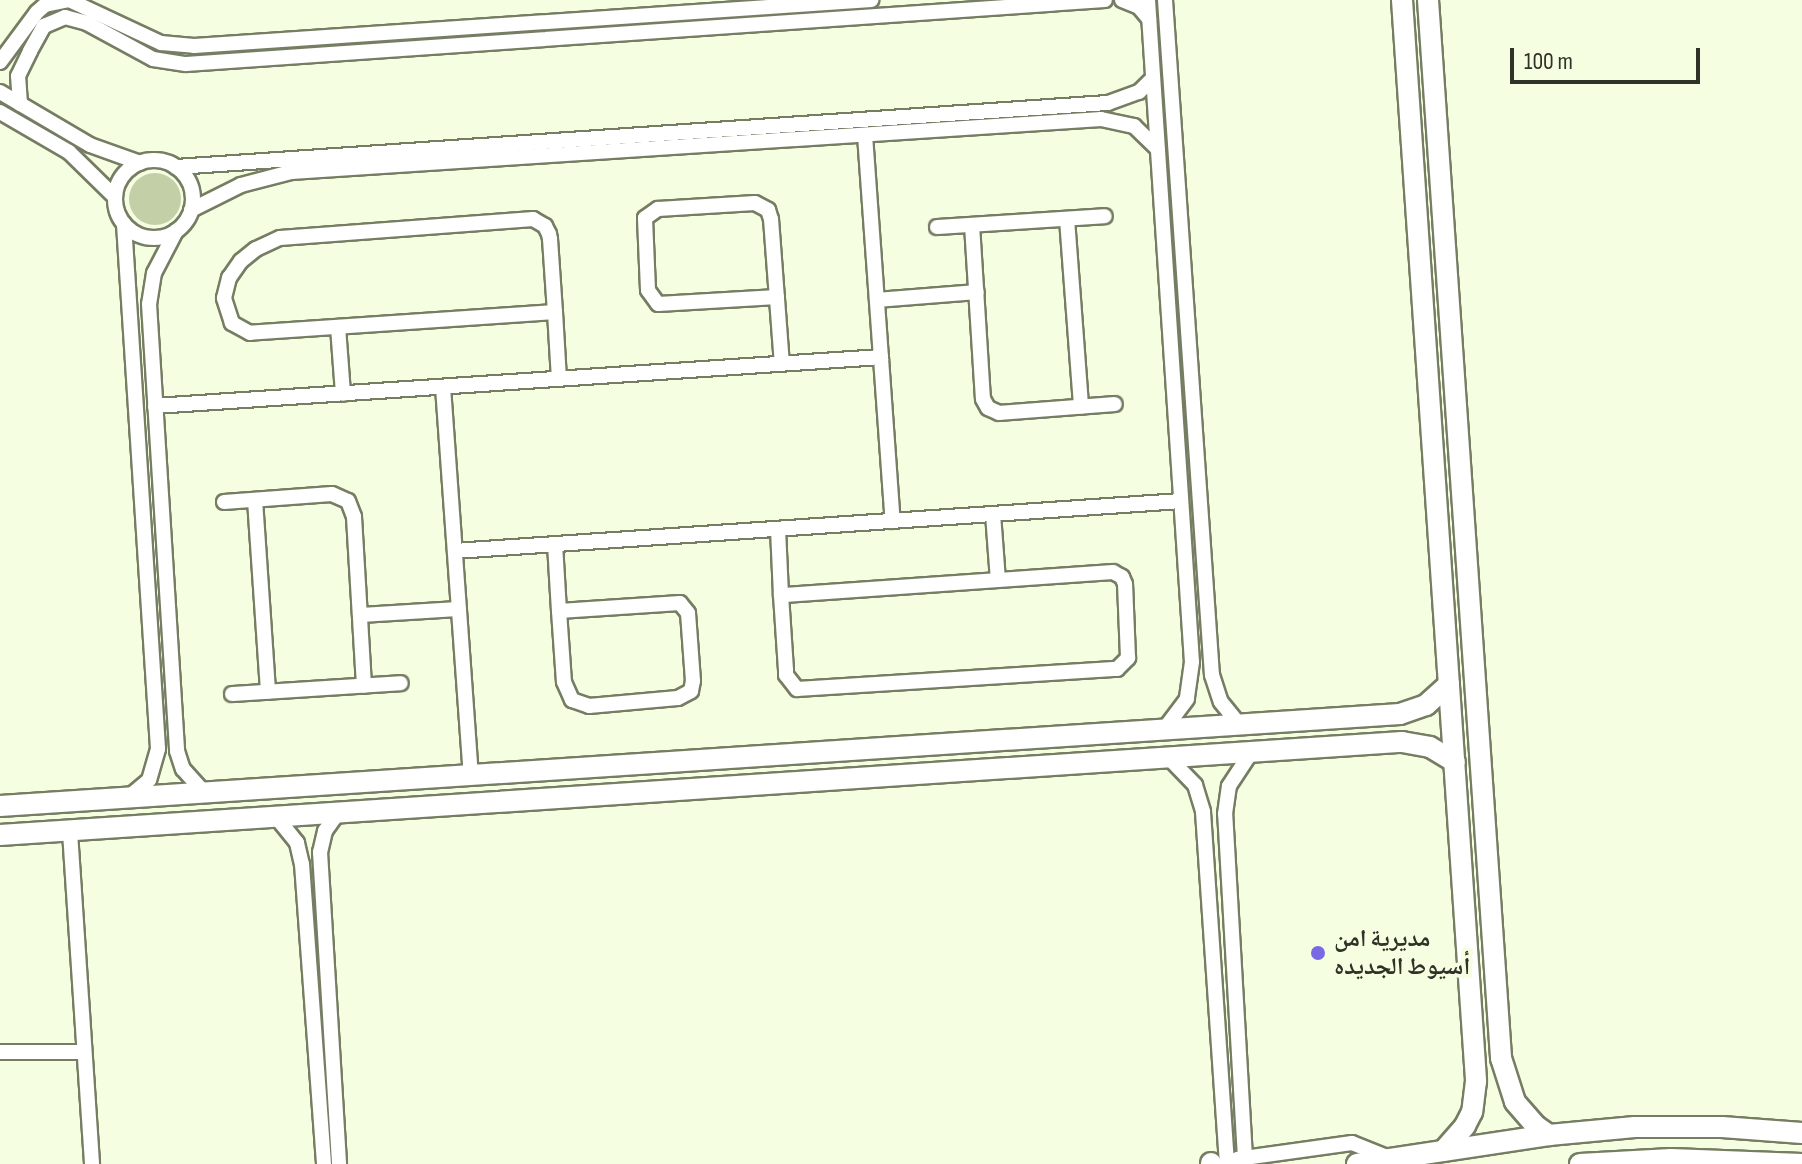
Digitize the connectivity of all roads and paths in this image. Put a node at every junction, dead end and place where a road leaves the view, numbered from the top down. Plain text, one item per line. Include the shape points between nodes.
1 (871, 0) edge
2 (1105, 0) edge
3 (1122, 0) edge
4 (1148, 0) edge
5 (1165, 0) edge
6 (1402, 0) edge
7 (1428, 0) edge
8 (705, 11) junction
9 (1149, 19) junction
10 (707, 28) junction
11 (0, 62) edge
12 (1153, 78) junction
13 (0, 92) edge
14 (20, 104) junction
15 (0, 112) edge
16 (944, 114) junction
17 (944, 129) junction
18 (865, 135) junction
19 (529, 140) junction
20 (1158, 149) junction
21 (530, 158) junction
22 (140, 163) junction
23 (176, 167) junction
24 (115, 197) junction
25 (191, 210) junction
26 (1105, 216) dead end
27 (1067, 219) junction
28 (124, 224) junction
29 (972, 225) junction
30 (937, 227) dead end
31 (176, 231) junction
32 (977, 292) junction
33 (1185, 295) junction
34 (777, 297) junction
35 (1168, 297) junction
36 (877, 300) junction
37 (555, 312) junction
38 (338, 327) junction
39 (881, 357) junction
40 (152, 362) junction
41 (133, 363) junction
42 (782, 364) junction
43 (559, 379) junction
44 (443, 387) junction
45 (343, 394) junction
46 (1115, 404) dead end
47 (155, 406) junction
48 (1081, 406) junction
49 (1459, 447) junction
50 (1433, 450) junction
51 (255, 500) junction
52 (1181, 501) junction
53 (224, 502) dead end
54 (993, 514) junction
55 (893, 521) junction
56 (778, 529) junction
57 (555, 544) junction
58 (455, 551) junction
59 (1204, 575) junction
60 (1186, 576) junction
61 (998, 580) junction
62 (781, 595) junction
63 (459, 609) junction
64 (559, 611) junction
65 (360, 615) junction
66 (170, 648) junction
67 (152, 649) junction
68 (401, 683) dead end
69 (1449, 684) junction
70 (364, 686) junction
71 (268, 692) junction
72 (232, 694) dead end
73 (1239, 724) junction
74 (1165, 728) junction
75 (968, 742) junction
76 (1253, 750) junction
77 (1166, 755) junction
78 (1455, 762) junction
79 (969, 770) junction
80 (471, 775) junction
81 (428, 778) junction
82 (204, 792) junction
83 (128, 798) junction
84 (0, 806) edge
85 (432, 807) junction
86 (338, 813) junction
87 (277, 818) junction
88 (70, 832) junction
89 (0, 835) edge
90 (0, 1052) edge
91 (84, 1052) junction
92 (1776, 1132) junction
93 (1802, 1133) edge
94 (1549, 1135) junction
95 (1443, 1151) junction
96 (1245, 1158) junction
97 (1393, 1159) junction
98 (1774, 1161) junction
99 (1214, 1163) edge
100 (92, 1164) edge
101 (324, 1164) edge
102 (339, 1164) edge
103 (1357, 1164) edge
104 (1580, 1164) edge
105 (1802, 1164) edge

1 - 8 street
2 - 10 street
3 - 9 street via 1139,7
4 - 9 street
5 - 33 street
6 - 50 street
7 - 49 street
8 - 10 street
8 - 11 street via 194,46 161,43 69,0 37,12
9 - 12 street
10 - 14 street via 186,64 153,59 87,23 65,17 44,26 30,51 18,76
12 - 16 street via 1139,92 1108,103
12 - 20 street
13 - 14 street
14 - 22 street via 90,145
15 - 24 street via 69,152
16 - 17 street
16 - 19 street
17 - 18 street
17 - 20 street via 1112,119 1134,126
18 - 21 street
18 - 36 street
19 - 21 street
19 - 23 street
20 - 35 street
21 - 25 street via 278,174
22 - 23 street via 159,160
22 - 24 street via 120,180
23 - 25 street via 191,186
24 - 28 street
25 - 31 street
26 - 27 street
27 - 29 street
27 - 48 street
28 - 31 street via 149,238
28 - 41 street
29 - 30 street
29 - 32 street
31 - 40 street via 151,284
32 - 36 street
32 - 48 street via 983,399 988,408 999,413
33 - 35 street
33 - 59 street
34 - 34 street via 771,219 764,206 658,209 645,218 648,290 658,304
34 - 42 street
35 - 52 street
36 - 39 street
37 - 38 street
37 - 38 street via 549,234 533,219 291,235 256,249 229,278 225,307 243,331
37 - 43 street
38 - 45 street
39 - 42 street
39 - 55 street
40 - 41 street
40 - 47 street
41 - 67 street
42 - 43 street
43 - 44 street
44 - 45 street
44 - 58 street
45 - 47 street
46 - 48 street
47 - 66 street
49 - 50 street
49 - 94 street via 1501,1058 1515,1102
50 - 69 street
51 - 53 street
51 - 65 street via 332,494 348,501 354,517
51 - 71 street
52 - 54 street
52 - 60 street
54 - 55 street
54 - 61 street
55 - 56 street
56 - 57 street
56 - 62 street
57 - 58 street
57 - 64 street
58 - 63 street
59 - 60 street
59 - 73 street via 1212,675 1221,702
60 - 74 street via 1192,674 1187,699
61 - 62 street
61 - 62 street via 1120,575 1126,598 1126,663 1117,669 802,691 792,687 786,675
63 - 65 street
63 - 80 street
64 - 64 street via 565,689 577,703 678,698 691,691 688,613 680,603
65 - 70 street
66 - 67 street
66 - 82 street via 177,751 183,769
67 - 83 street via 158,757 149,780
68 - 70 street
69 - 73 street via 1409,713
69 - 78 street
70 - 71 street
71 - 72 street
73 - 74 street
74 - 75 street
75 - 79 street
75 - 80 street
76 - 77 street
76 - 78 street via 1412,743
76 - 96 street via 1229,786 1225,814
77 - 79 street
77 - 99 street via 1195,785 1203,812
78 - 95 street via 1476,1081 1472,1112
79 - 85 street
80 - 81 street
81 - 82 street
81 - 85 street
82 - 83 street
83 - 84 street
85 - 86 street
86 - 87 street
86 - 102 street via 321,841 320,863
87 - 88 street
87 - 101 street via 291,834 302,864
88 - 89 street
88 - 91 street
90 - 91 street
91 - 100 street
92 - 93 street
92 - 94 street via 1678,1126
92 - 98 street via 1781,1152
94 - 95 street
95 - 97 street
96 - 97 street via 1352,1143
96 - 99 street
97 - 103 street
98 - 104 street
98 - 105 street

